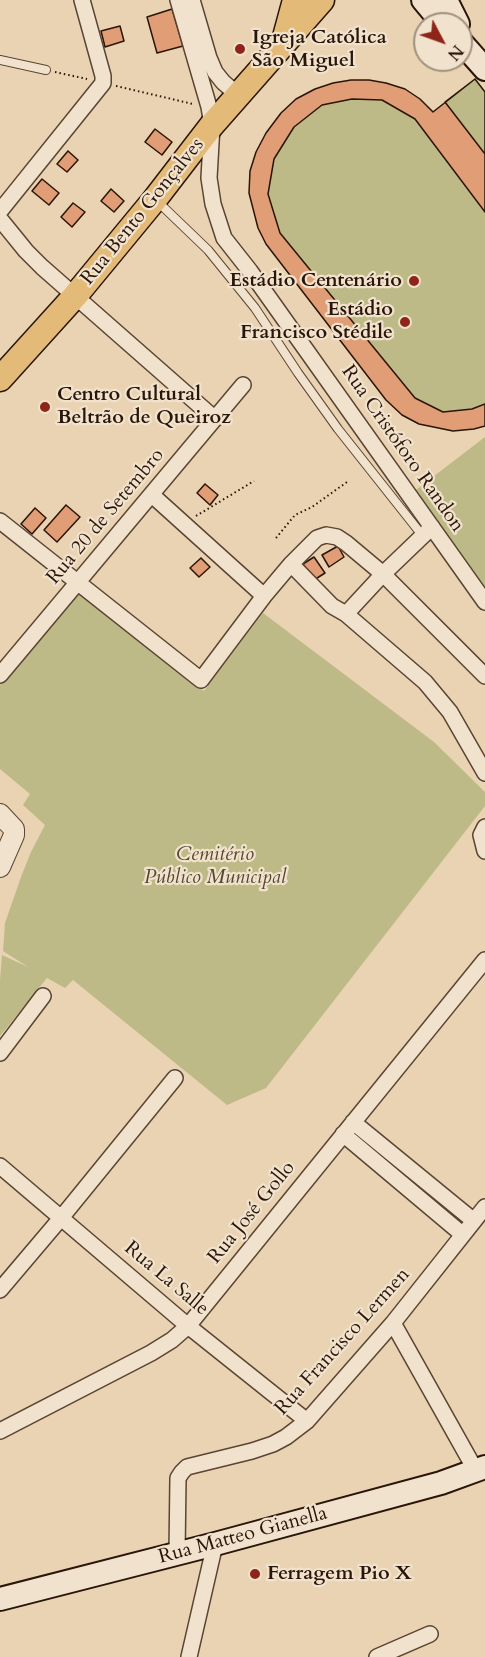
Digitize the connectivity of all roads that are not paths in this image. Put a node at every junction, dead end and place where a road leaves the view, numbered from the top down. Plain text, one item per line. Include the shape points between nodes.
1 (82, 0) edge
2 (178, 0) edge
3 (192, 0) edge
4 (295, 0) edge
5 (322, 0) edge
6 (423, 0) edge
7 (449, 11) edge
8 (283, 42) junction
9 (0, 60) edge
10 (46, 70) road end
11 (239, 96) junction
12 (211, 116) junction
13 (155, 199) junction
14 (0, 211) edge
15 (0, 219) edge
16 (75, 296) junction
17 (0, 379) edge
18 (243, 386) dead end
19 (215, 419) junction
20 (152, 495) junction
21 (0, 521) edge
22 (427, 531) junction
23 (291, 564) junction
24 (383, 574) junction
25 (77, 583) junction
26 (264, 596) junction
27 (485, 602) edge
28 (346, 614) junction
29 (0, 675) edge
30 (485, 676) edge
31 (485, 773) edge
32 (0, 814) edge
33 (485, 826) edge
34 (485, 851) edge
35 (0, 867) edge
36 (485, 960) edge
37 (43, 996) dead end
38 (0, 1053) edge
39 (175, 1078) dead end
40 (353, 1122) junction
41 (343, 1134) junction
42 (0, 1166) edge
43 (485, 1207) edge
44 (62, 1218) junction
45 (474, 1221) junction
46 (462, 1234) junction
47 (0, 1290) edge
48 (393, 1323) junction
49 (188, 1326) junction
50 (307, 1421) junction
51 (0, 1431) edge
52 (480, 1469) edge
53 (215, 1544) junction
54 (177, 1554) junction
55 (0, 1599) edge
56 (430, 1634) dead end
57 (189, 1657) edge
58 (377, 1657) edge

1 - 14 street via 103,83
2 - 12 street, Rua Cristóforo Randon
3 - 11 street via 215,72
4 - 8 main road, Rua Bento Gonçalves
5 - 8 main road, Rua Bento Gonçalves
6 - 7 main road
8 - 11 main road, Rua Bento Gonçalves
9 - 10 lane
11 - 12 main road, Rua Bento Gonçalves
12 - 13 main road, Rua Bento Gonçalves
12 - 22 street, Rua Cristóforo Randon via 209,178 224,238
13 - 16 main road, Rua Bento Gonçalves
13 - 22 lane via 208,250 255,308 338,429
15 - 16 street via 26,251
16 - 17 main road, Rua Bento Gonçalves
16 - 19 street
18 - 19 street, Rua 20 de Setembro
19 - 20 street, Rua 20 de Setembro
20 - 25 street, Rua 20 de Setembro
20 - 26 street
21 - 25 street
22 - 24 street
22 - 27 street, Rua Cristóforo Randon
23 - 24 street via 317,538 326,535 346,543
23 - 26 street
23 - 28 street via 332,606
24 - 28 street
24 - 30 street
25 - 26 street via 201,680
25 - 29 street, Rua 20 de Setembro
28 - 31 street via 425,682 450,712
32 - 35 street via 14,829
33 - 34 street via 481,835
36 - 40 street, Rua José Gollo
37 - 38 street
39 - 44 street
40 - 41 street, Rua José Gollo
40 - 45 street
41 - 46 street
41 - 49 street, Rua José Gollo
42 - 44 street, Rua La Salle
43 - 45 street, Rua Francisco Lermen
44 - 47 street
44 - 49 street, Rua La Salle
45 - 46 street, Rua Francisco Lermen
46 - 48 street, Rua Francisco Lermen
48 - 50 street, Rua Francisco Lermen
48 - 52 street
49 - 50 street, Rua La Salle
49 - 51 street, Rua José Gollo via 151,1353
50 - 54 street, Rua Francisco Lermen via 273,1444 187,1467 182,1472 178,1478
52 - 53 main road, Rua Matteo Gianella via 441,1484
53 - 54 main road, Rua Matteo Gianella
53 - 57 street
54 - 55 main road, Rua Matteo Gianella
56 - 58 street

